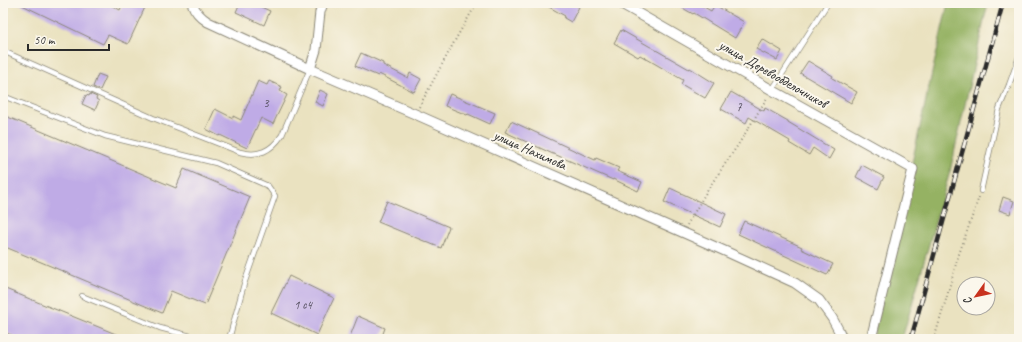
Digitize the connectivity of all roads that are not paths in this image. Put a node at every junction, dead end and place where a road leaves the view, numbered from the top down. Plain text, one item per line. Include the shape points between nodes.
1 (323, 3) edge
2 (620, 3) edge
3 (828, 3) edge
4 (191, 4) edge
5 (3, 51) edge
6 (1019, 57) edge
7 (310, 69) junction
8 (772, 90) junction
9 (3, 96) edge
10 (981, 191) road end
11 (82, 296) dead end
12 (202, 339) edge
13 (229, 339) edge
14 (842, 339) edge
15 (870, 339) edge

1 - 7 street via 316,50
2 - 8 street, улица Деревообделочников
3 - 8 lane
4 - 7 street, улица Нахимова via 201,18 208,22
5 - 7 lane via 153,118 245,153 265,152 277,142
6 - 10 lane via 999,109
7 - 14 street, улица Нахимова via 795,283 819,300 832,318
8 - 15 street, улица Деревообделочников via 913,169
9 - 13 lane via 105,136 216,163 268,186 275,196 244,284
11 - 12 lane via 160,328

